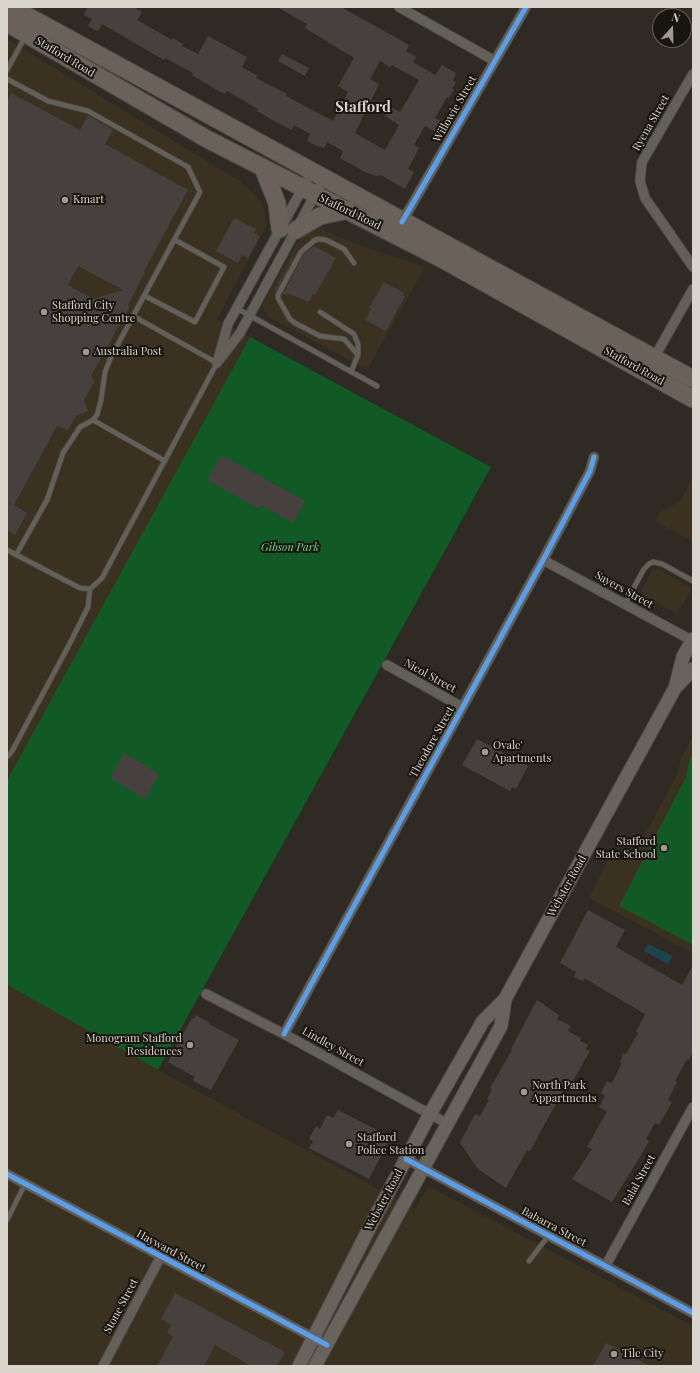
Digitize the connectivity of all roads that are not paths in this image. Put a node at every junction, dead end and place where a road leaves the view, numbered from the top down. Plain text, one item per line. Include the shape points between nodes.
1 (11, 7) edge
2 (399, 7) edge
3 (526, 7) edge
4 (7, 23) edge
5 (27, 34) junction
6 (495, 61) junction
7 (7, 70) edge
8 (693, 74) edge
9 (7, 79) edge
10 (263, 168) junction
11 (318, 175) junction
12 (309, 191) junction
13 (348, 210) junction
14 (402, 222) junction
15 (288, 230) junction
16 (175, 240) junction
17 (354, 264) dead end
18 (693, 267) edge
19 (693, 289) edge
20 (144, 296) junction
21 (236, 308) junction
22 (320, 312) dead end
23 (133, 316) junction
24 (250, 316) junction
25 (358, 355) junction
26 (654, 358) junction
27 (217, 363) junction
28 (351, 372) junction
29 (693, 379) edge
30 (378, 386) dead end
31 (693, 399) edge
32 (93, 420) junction
33 (594, 457) dead end
34 (165, 461) junction
35 (7, 550) edge
36 (16, 554) junction
37 (543, 560) junction
38 (693, 581) edge
39 (90, 589) junction
40 (625, 605) junction
41 (693, 640) edge
42 (387, 665) dead end
43 (693, 670) edge
44 (675, 688) junction
45 (462, 707) junction
46 (7, 757) edge
47 (206, 994) dead end
48 (505, 999) junction
49 (284, 1034) junction
50 (693, 1107) edge
51 (430, 1114) junction
52 (448, 1124) junction
53 (406, 1159) junction
54 (423, 1168) junction
55 (7, 1174) edge
56 (25, 1184) junction
57 (8, 1214) edge
58 (7, 1220) edge
59 (549, 1235) junction
60 (161, 1256) junction
61 (529, 1261) dead end
62 (606, 1265) junction
63 (693, 1313) edge
64 (313, 1338) junction
65 (327, 1345) junction
66 (103, 1366) edge
67 (299, 1366) edge
68 (315, 1366) edge

1 - 11 highway, Stafford Road
2 - 6 street
3 - 6 street, Willowie Street
4 - 5 highway, Stafford Road
5 - 7 lane
5 - 10 highway, Stafford Road via 158,112
6 - 14 street, Willowie Street
8 - 18 street, Ryena Street via 642,162 640,182 645,198
9 - 16 lane via 48,101 88,111 188,167 200,192
10 - 12 highway, Stafford Road
10 - 15 highway
11 - 12 street
11 - 12 street
11 - 14 highway, Stafford Road
12 - 13 highway, Stafford Road
12 - 15 street
12 - 15 street
13 - 15 highway via 320,216
13 - 31 highway, Stafford Road via 449,263
14 - 26 highway, Stafford Road
15 - 21 street
15 - 24 street
16 - 20 lane
16 - 20 lane via 224,268 195,322
17 - 25 lane via 344,249 320,238 315,240 301,252 278,298 295,323 320,336 344,339
19 - 26 street
20 - 23 lane
21 - 24 lane
21 - 27 street via 228,324
22 - 25 lane via 354,334 358,344
23 - 27 lane
23 - 32 lane via 105,372 101,400
24 - 27 street
24 - 28 lane
25 - 28 lane
26 - 29 highway, Stafford Road
27 - 34 lane
28 - 30 lane
32 - 34 lane
32 - 36 lane via 80,427 63,453 47,500
33 - 37 street, Theodore Street via 590,471
34 - 39 lane via 102,578
35 - 36 lane
36 - 39 lane via 80,588
37 - 40 street, Sayers Street
37 - 45 street, Theodore Street
38 - 40 lane via 662,564 649,564 644,568
39 - 46 lane via 88,607 69,646
40 - 41 street, Sayers Street
41 - 44 main road, Webster Road via 683,657
42 - 45 street, Nicol Street
43 - 44 main road, Webster Road
44 - 48 main road, Webster Road
45 - 49 street, Theodore Street
47 - 49 street, Lindley Street
48 - 51 main road, Webster Road via 483,1021
48 - 52 main road, Webster Road via 501,1026
49 - 51 street, Lindley Street
50 - 62 street, Balal Street
51 - 52 street, Lindley Street
51 - 53 main road, Webster Road
52 - 54 main road, Webster Road
53 - 54 street, Babarra Street
53 - 64 main road, Webster Road
54 - 59 street, Babarra Street
54 - 65 main road, Webster Road
55 - 56 street, Hayward Street
56 - 57 lane
56 - 60 street, Hayward Street
57 - 58 lane
59 - 61 lane
59 - 62 street, Babarra Street
60 - 64 street, Hayward Street
60 - 66 street, Stone Street
62 - 63 street, Babarra Street
64 - 65 street, Hayward Street
64 - 67 main road, Webster Road
65 - 68 main road, Webster Road

